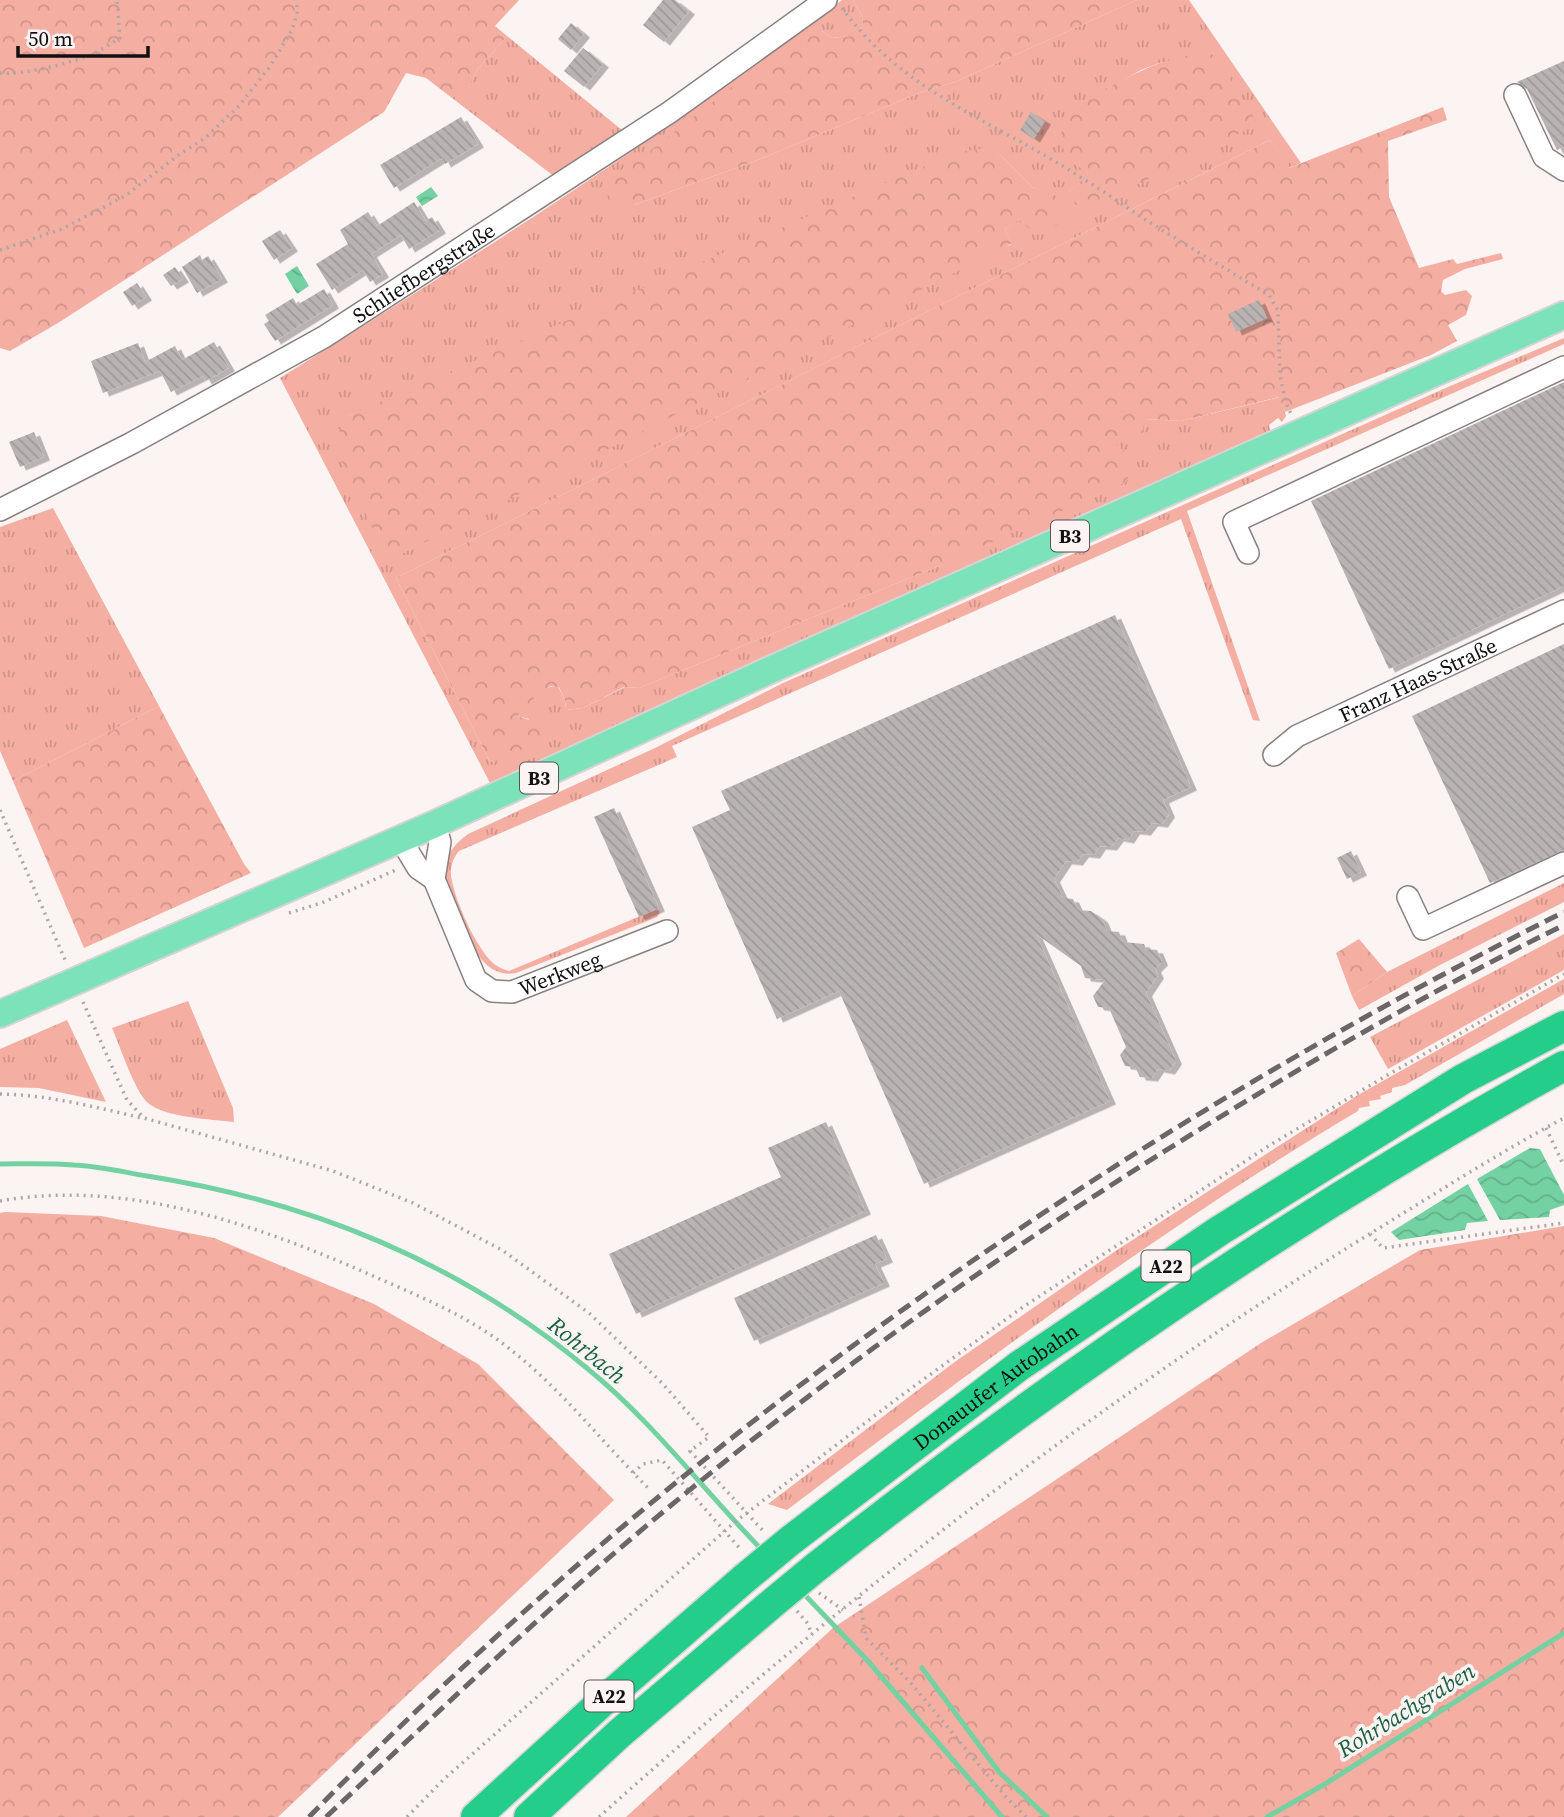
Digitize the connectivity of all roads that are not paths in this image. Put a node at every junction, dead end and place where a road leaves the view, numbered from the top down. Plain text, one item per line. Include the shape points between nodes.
1 (826, 0) edge
2 (1516, 95) dead end
3 (1564, 170) edge
4 (1564, 315) edge
5 (1564, 367) edge
6 (0, 510) edge
7 (1248, 553) dead end
8 (1564, 611) edge
9 (1274, 755) dead end
10 (435, 824) junction
11 (401, 840) junction
12 (1564, 863) edge
13 (434, 879) junction
14 (1408, 897) dead end
15 (667, 931) dead end
16 (0, 1014) edge
17 (1564, 1026) edge
18 (1564, 1066) edge
19 (476, 1817) edge
20 (529, 1817) edge

1 - 6 street, Schliefbergstraße via 670,112 324,337
2 - 3 street via 1544,158
4 - 10 main road, B3
5 - 7 street via 1234,522
8 - 9 street, Franz Haas-Straße via 1297,736
10 - 11 main road, B3
10 - 13 street via 440,842
11 - 13 street via 418,868
11 - 16 main road, B3
12 - 14 street via 1423,929
13 - 15 street, Werkweg via 471,972 492,991 512,992
17 - 19 highway, Donauufer Autobahn / A22, bridge via 1463,1079 1219,1231 1019,1366 745,1578
18 - 20 highway, Donauufer Autobahn / A22, bridge via 1480,1111 1243,1256 1041,1396 916,1488 769,1606

